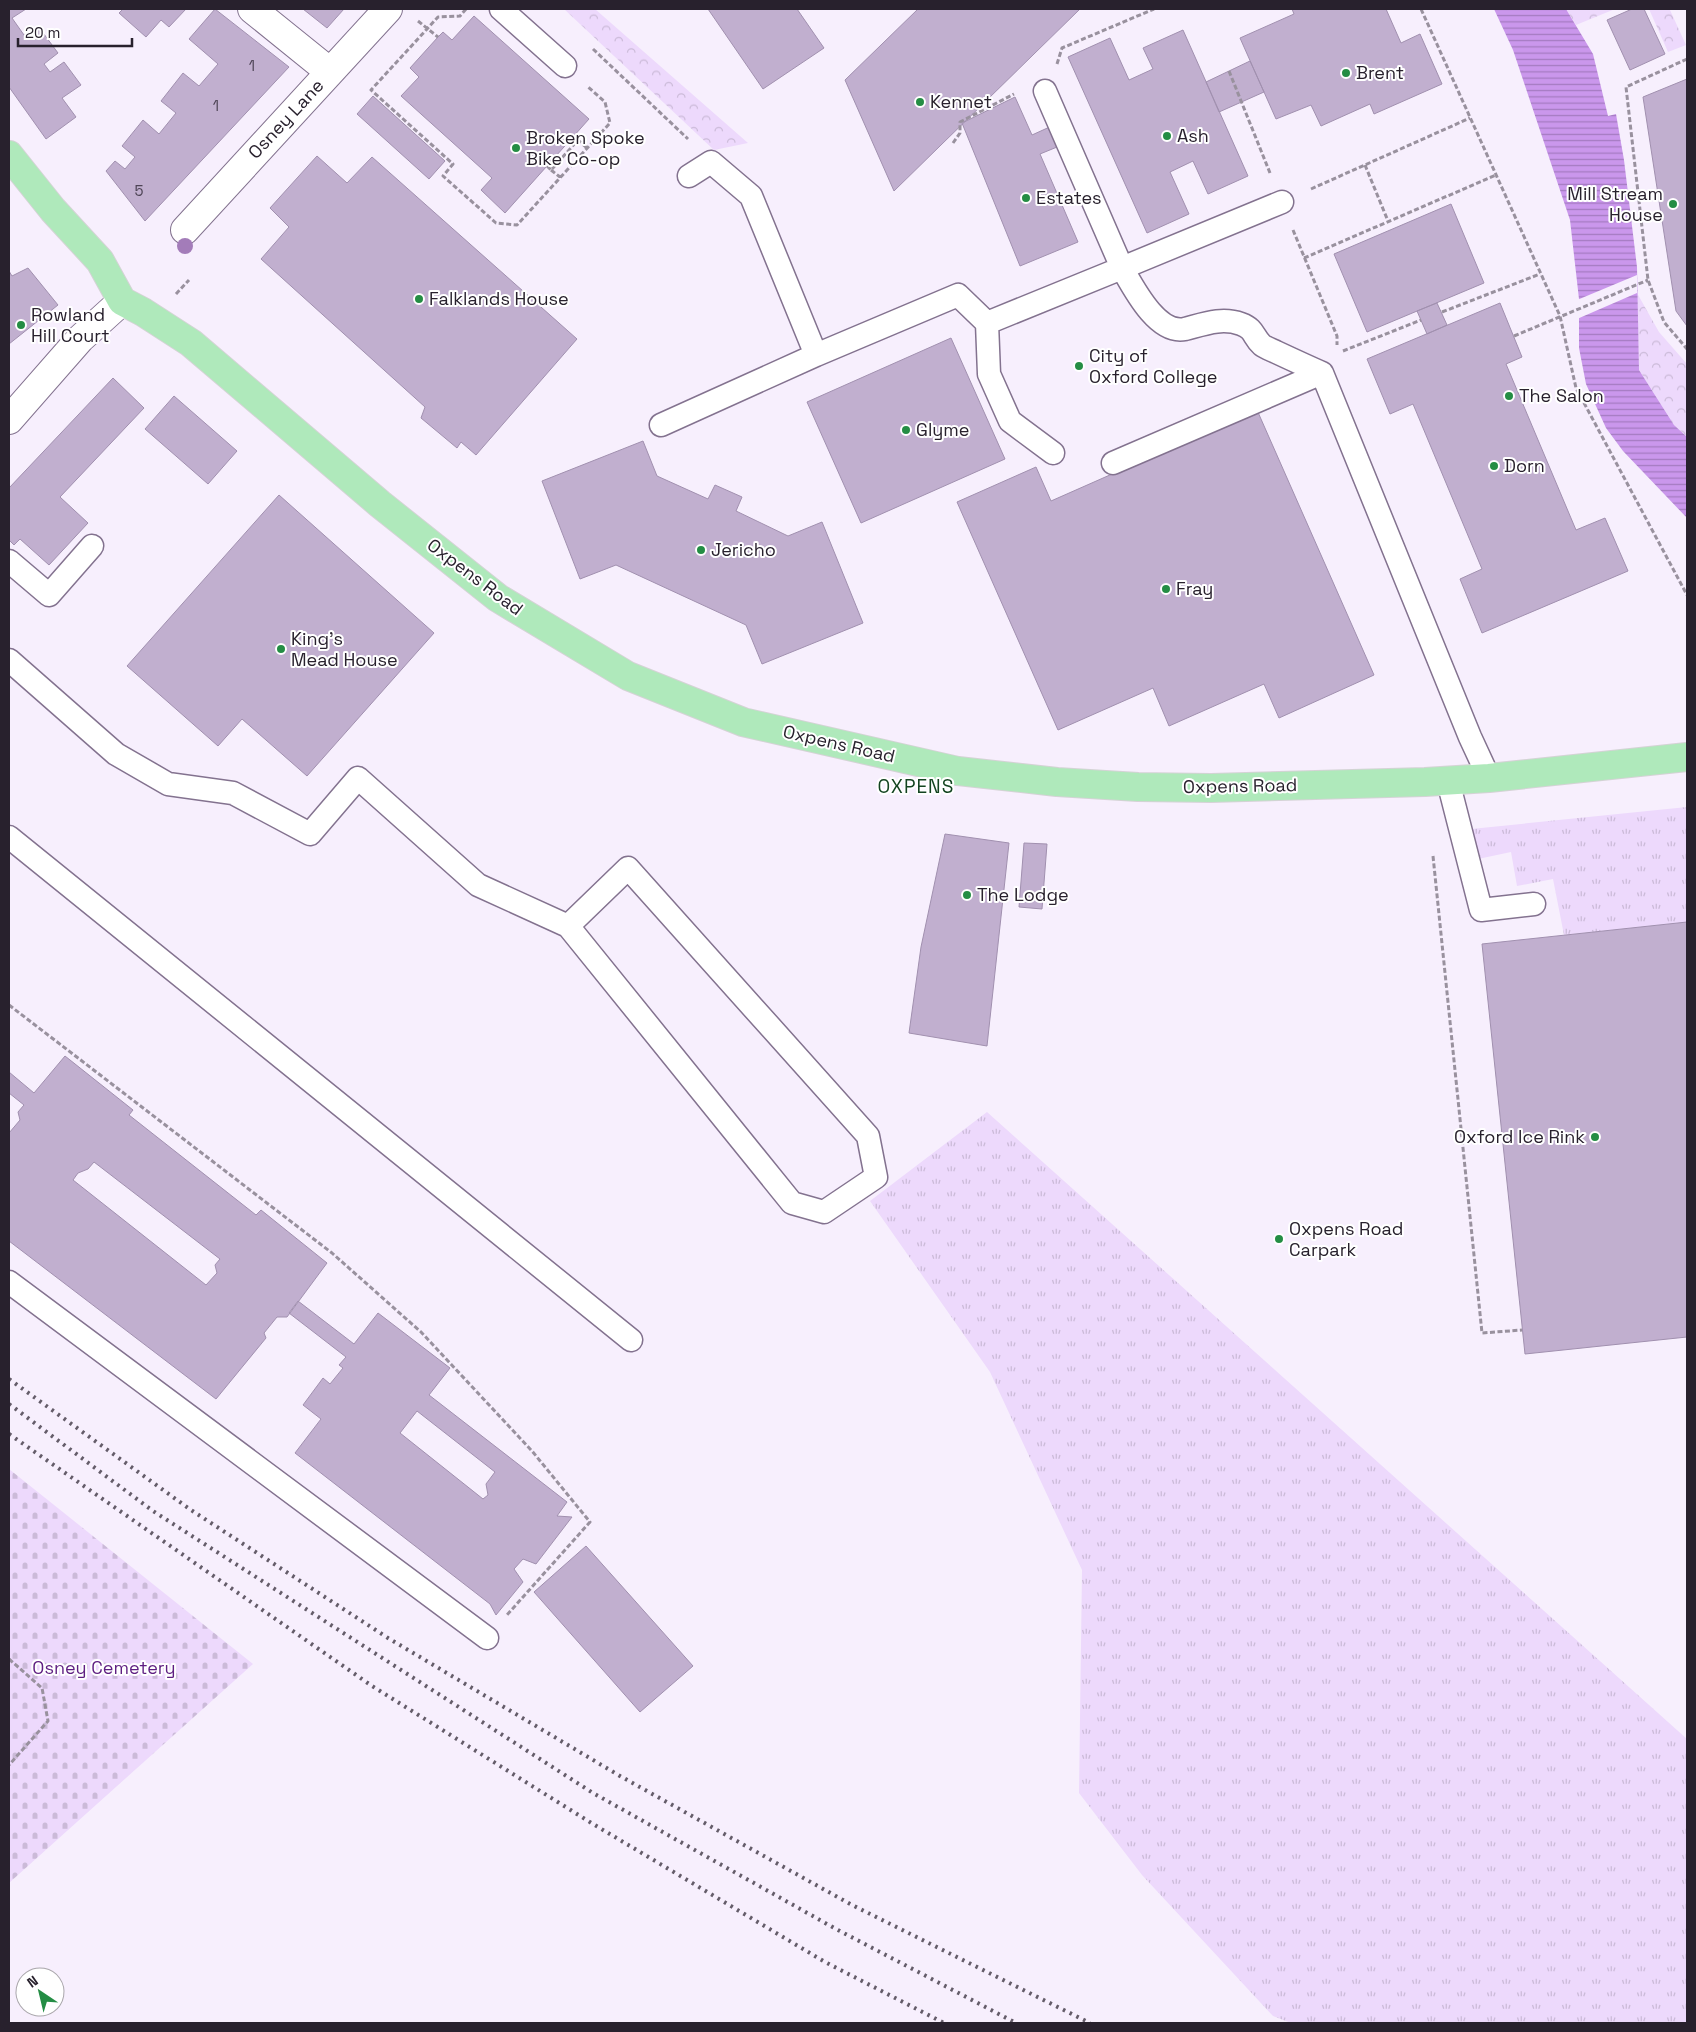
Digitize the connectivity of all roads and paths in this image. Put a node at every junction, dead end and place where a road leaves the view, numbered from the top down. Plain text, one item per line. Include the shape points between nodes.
1 (252, 9) edge
2 (388, 9) edge
3 (466, 9) edge
4 (501, 9) edge
5 (1154, 9) edge
6 (1421, 9) edge
7 (427, 28) junction
8 (438, 37) dead end
9 (586, 42) dead end
10 (1687, 59) edge
11 (565, 66) dead end
12 (1229, 71) dead end
13 (330, 72) junction
14 (1045, 90) joint
15 (1016, 93) dead end
16 (605, 102) dead end
17 (1470, 118) junction
18 (953, 143) dead end
19 (587, 148) junction
20 (9, 155) edge
21 (711, 162) junction
22 (1365, 165) junction
23 (547, 166) dead end
24 (551, 170) junction
25 (1496, 175) junction
26 (689, 176) dead end
27 (560, 178) junction
28 (1282, 202) junction
29 (1388, 221) junction
30 (1292, 227) dead end
31 (185, 230) dead end
32 (1304, 258) junction
33 (1122, 268) junction
34 (1540, 274) junction
35 (1648, 280) junction
36 (122, 302) junction
37 (1442, 312) dead end
38 (1560, 316) junction
39 (1421, 320) dead end
40 (987, 323) junction
41 (1514, 336) dead end
42 (1687, 349) edge
43 (816, 355) junction
44 (1322, 373) junction
45 (9, 420) edge
46 (661, 424) dead end
47 (1053, 453) dead end
48 (1113, 463) dead end
49 (92, 546) dead end
50 (9, 561) edge
51 (1687, 595) edge
52 (9, 660) edge
53 (1687, 757) edge
54 (1488, 778) junction
55 (1448, 781) junction
56 (9, 837) edge
57 (1432, 855) dead end
58 (1534, 904) dead end
59 (568, 926) junction
60 (9, 1005) edge
61 (9, 1282) edge
62 (1522, 1330) dead end
63 (631, 1340) dead end
64 (487, 1638) joint
65 (9, 1658) edge
66 (9, 1765) edge

1 - 13 street
2 - 13 street, Osney Lane
3 - 7 path via 460,16 438,16
4 - 11 lane
5 - 14 path via 1062,48
6 - 17 path
7 - 8 path
7 - 27 path via 371,90 453,164 443,176 496,223 517,225
9 - 21 path
10 - 35 path via 1626,87
12 - 28 path
13 - 31 street, Osney Lane
14 - 33 lane
15 - 18 path via 960,122 960,133
16 - 19 path via 610,122
17 - 22 path
17 - 25 path
19 - 24 path via 578,140
19 - 27 path
20 - 36 main road via 100,261
21 - 26 lane
21 - 43 lane via 751,196
22 - 28 path
22 - 29 path
23 - 24 path
24 - 27 path
25 - 29 path
25 - 34 path
28 - 33 lane
29 - 32 path
30 - 32 path
32 - 39 path via 1337,336 1337,353
33 - 40 lane
33 - 44 lane via 1140,298 1159,321 1170,328 1182,329 1225,320 1241,324 1253,330 1262,345
34 - 37 path
34 - 38 path
35 - 38 path
35 - 42 path via 1664,322
36 - 45 street via 80,339
36 - 55 main road, Oxpens Road via 144,312 191,343 380,504 498,598 628,676 743,722 958,771 1057,782 1212,788
38 - 41 path
38 - 51 path via 1576,388
40 - 43 lane via 958,295
40 - 47 lane via 989,374 1010,421
43 - 46 lane
44 - 48 lane
44 - 54 lane
49 - 50 lane via 49,595
52 - 59 lane via 116,754 168,784 233,793 310,834 358,778 478,885
53 - 54 main road, Oxpens Road
54 - 55 main road, Oxpens Road
55 - 58 lane via 1481,910
56 - 63 lane
57 - 62 path via 1482,1333
59 - 59 lane via 628,868 868,1136 876,1177 824,1212 792,1203
60 - 64 path via 332,1253 384,1299 421,1332 532,1451 590,1522
61 - 64 lane
65 - 66 path via 42,1688 48,1721

